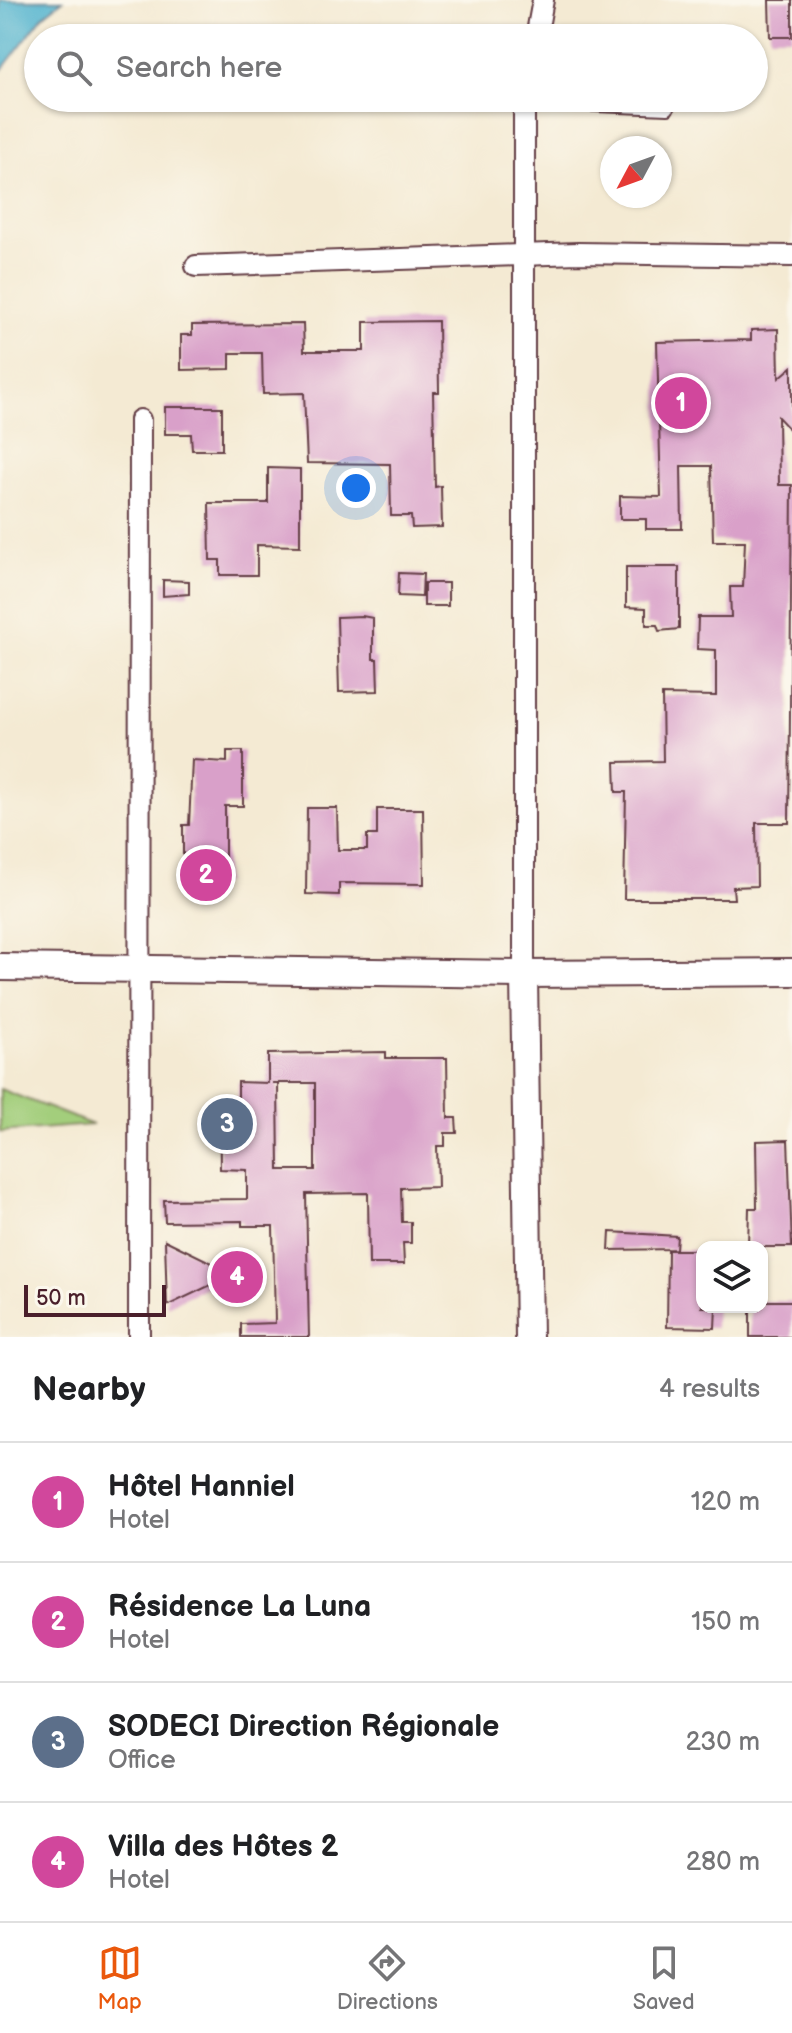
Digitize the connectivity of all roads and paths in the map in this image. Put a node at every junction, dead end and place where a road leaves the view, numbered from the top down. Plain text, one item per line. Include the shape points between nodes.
1 (543, 0) edge
2 (539, 24) edge
3 (524, 112) edge
4 (522, 255) junction
5 (792, 256) edge
6 (196, 266) dead end
7 (140, 420) dead end
8 (0, 967) edge
9 (137, 968) junction
10 (792, 972) edge
11 (524, 974) junction
12 (139, 1337) edge
13 (529, 1337) edge

1 - 2 street
3 - 4 street
4 - 5 street
4 - 6 street
4 - 11 street
7 - 9 street
8 - 9 street
9 - 11 street
9 - 12 street
10 - 11 street
11 - 13 street

